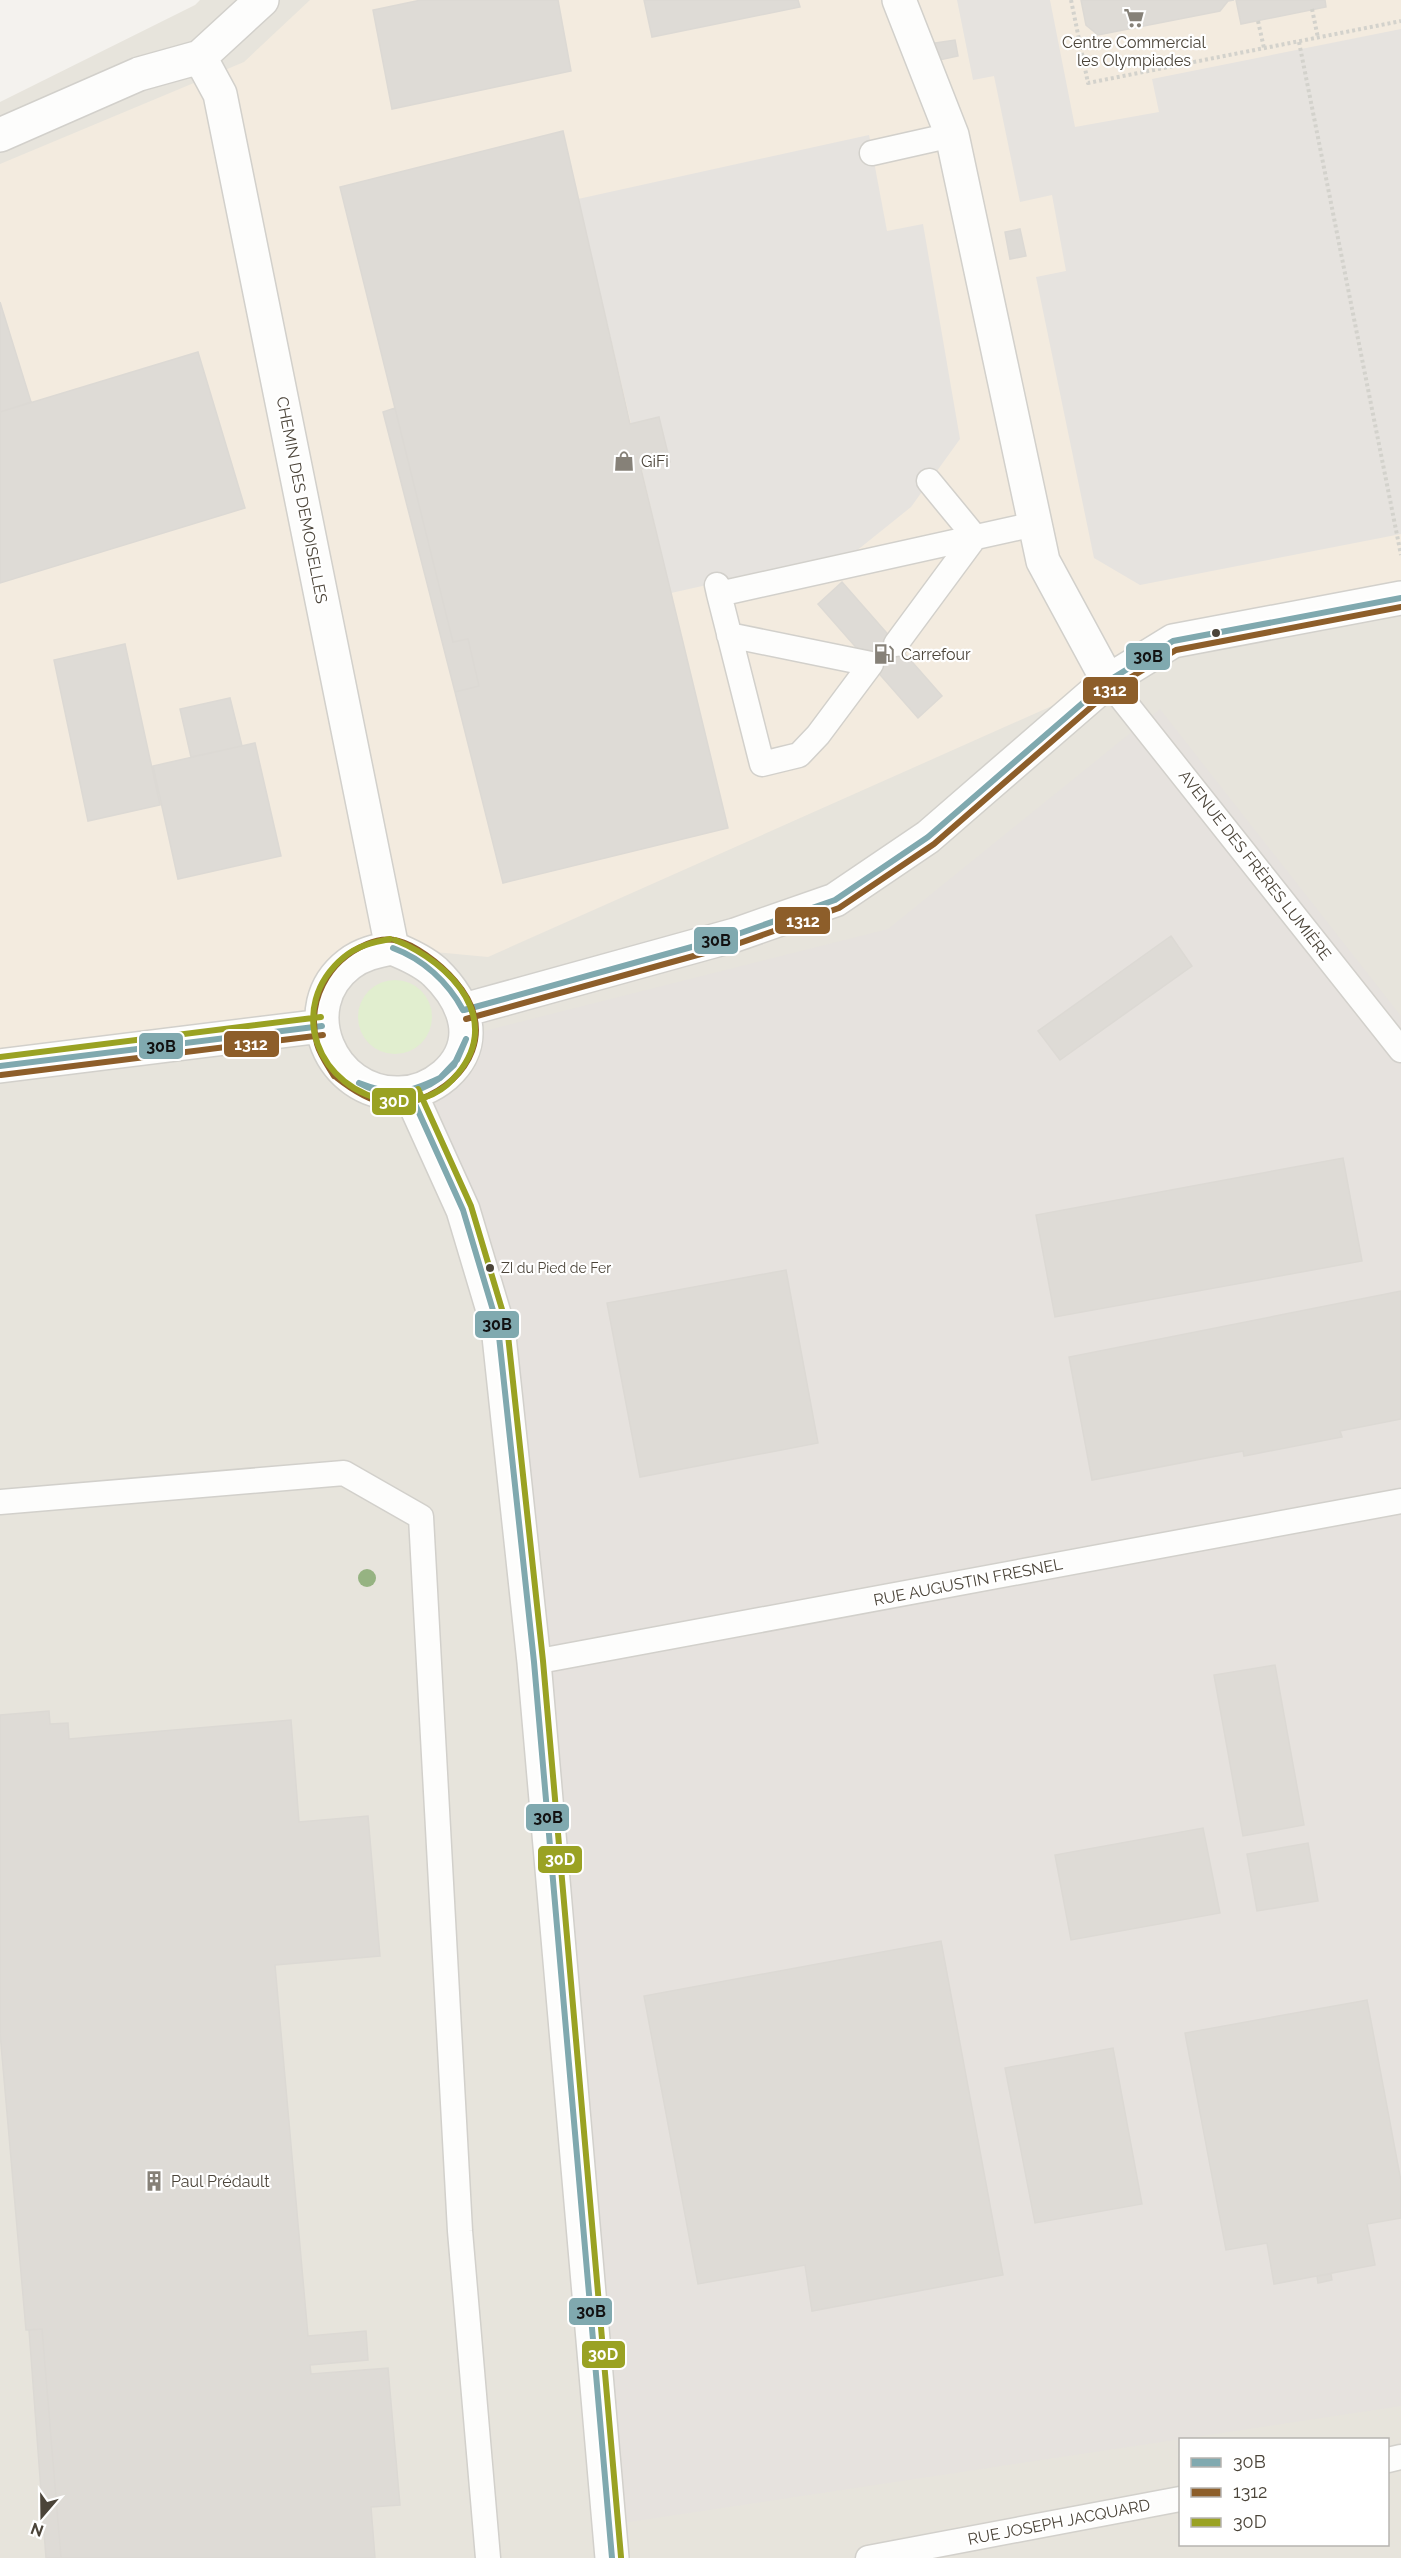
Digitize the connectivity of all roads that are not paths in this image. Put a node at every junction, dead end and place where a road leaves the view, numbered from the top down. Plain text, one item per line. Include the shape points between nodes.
1 (262, 0) edge
2 (899, 0) edge
3 (200, 57) junction
4 (0, 135) edge
5 (952, 135) junction
6 (872, 153) dead end
7 (929, 482) dead end
8 (1035, 524) junction
9 (975, 537) junction
10 (1401, 598) edge
11 (729, 635) junction
12 (896, 644) dead end
13 (1108, 681) junction
14 (392, 948) junction
15 (464, 1010) junction
16 (322, 1026) junction
17 (1401, 1050) edge
18 (0, 1066) edge
19 (410, 1093) junction
20 (1401, 1501) edge
21 (0, 1502) edge
22 (534, 1662) junction
23 (1179, 2499) edge
24 (488, 2558) edge
25 (612, 2558) edge
26 (868, 2558) edge

1 - 3 street
2 - 5 street
3 - 4 street via 139,74
3 - 14 street, CHEMIN DES DEMOISELLES via 220,94
5 - 6 lane
5 - 8 street
7 - 9 lane
8 - 9 lane
8 - 13 street via 1043,561
9 - 11 lane via 718,589
9 - 12 lane
10 - 13 street via 1173,641
11 - 11 lane via 762,764 799,755 871,664
13 - 15 street via 928,837 835,900 735,935
13 - 17 lane, AVENUE DES FRÈRES LUMIÈRE
14 - 15 street via 416,958 435,973
14 - 16 street via 369,953 349,964 333,982 324,1004
15 - 19 street via 468,1035 458,1059 445,1075
16 - 18 street
16 - 19 street via 328,1051 342,1071 362,1086 385,1094
19 - 22 street via 463,1210 498,1327
20 - 22 lane, RUE AUGUSTIN FRESNEL
21 - 24 lane via 344,1473 422,1517 460,2231
22 - 25 street
23 - 26 lane, RUE JOSEPH JACQUARD

